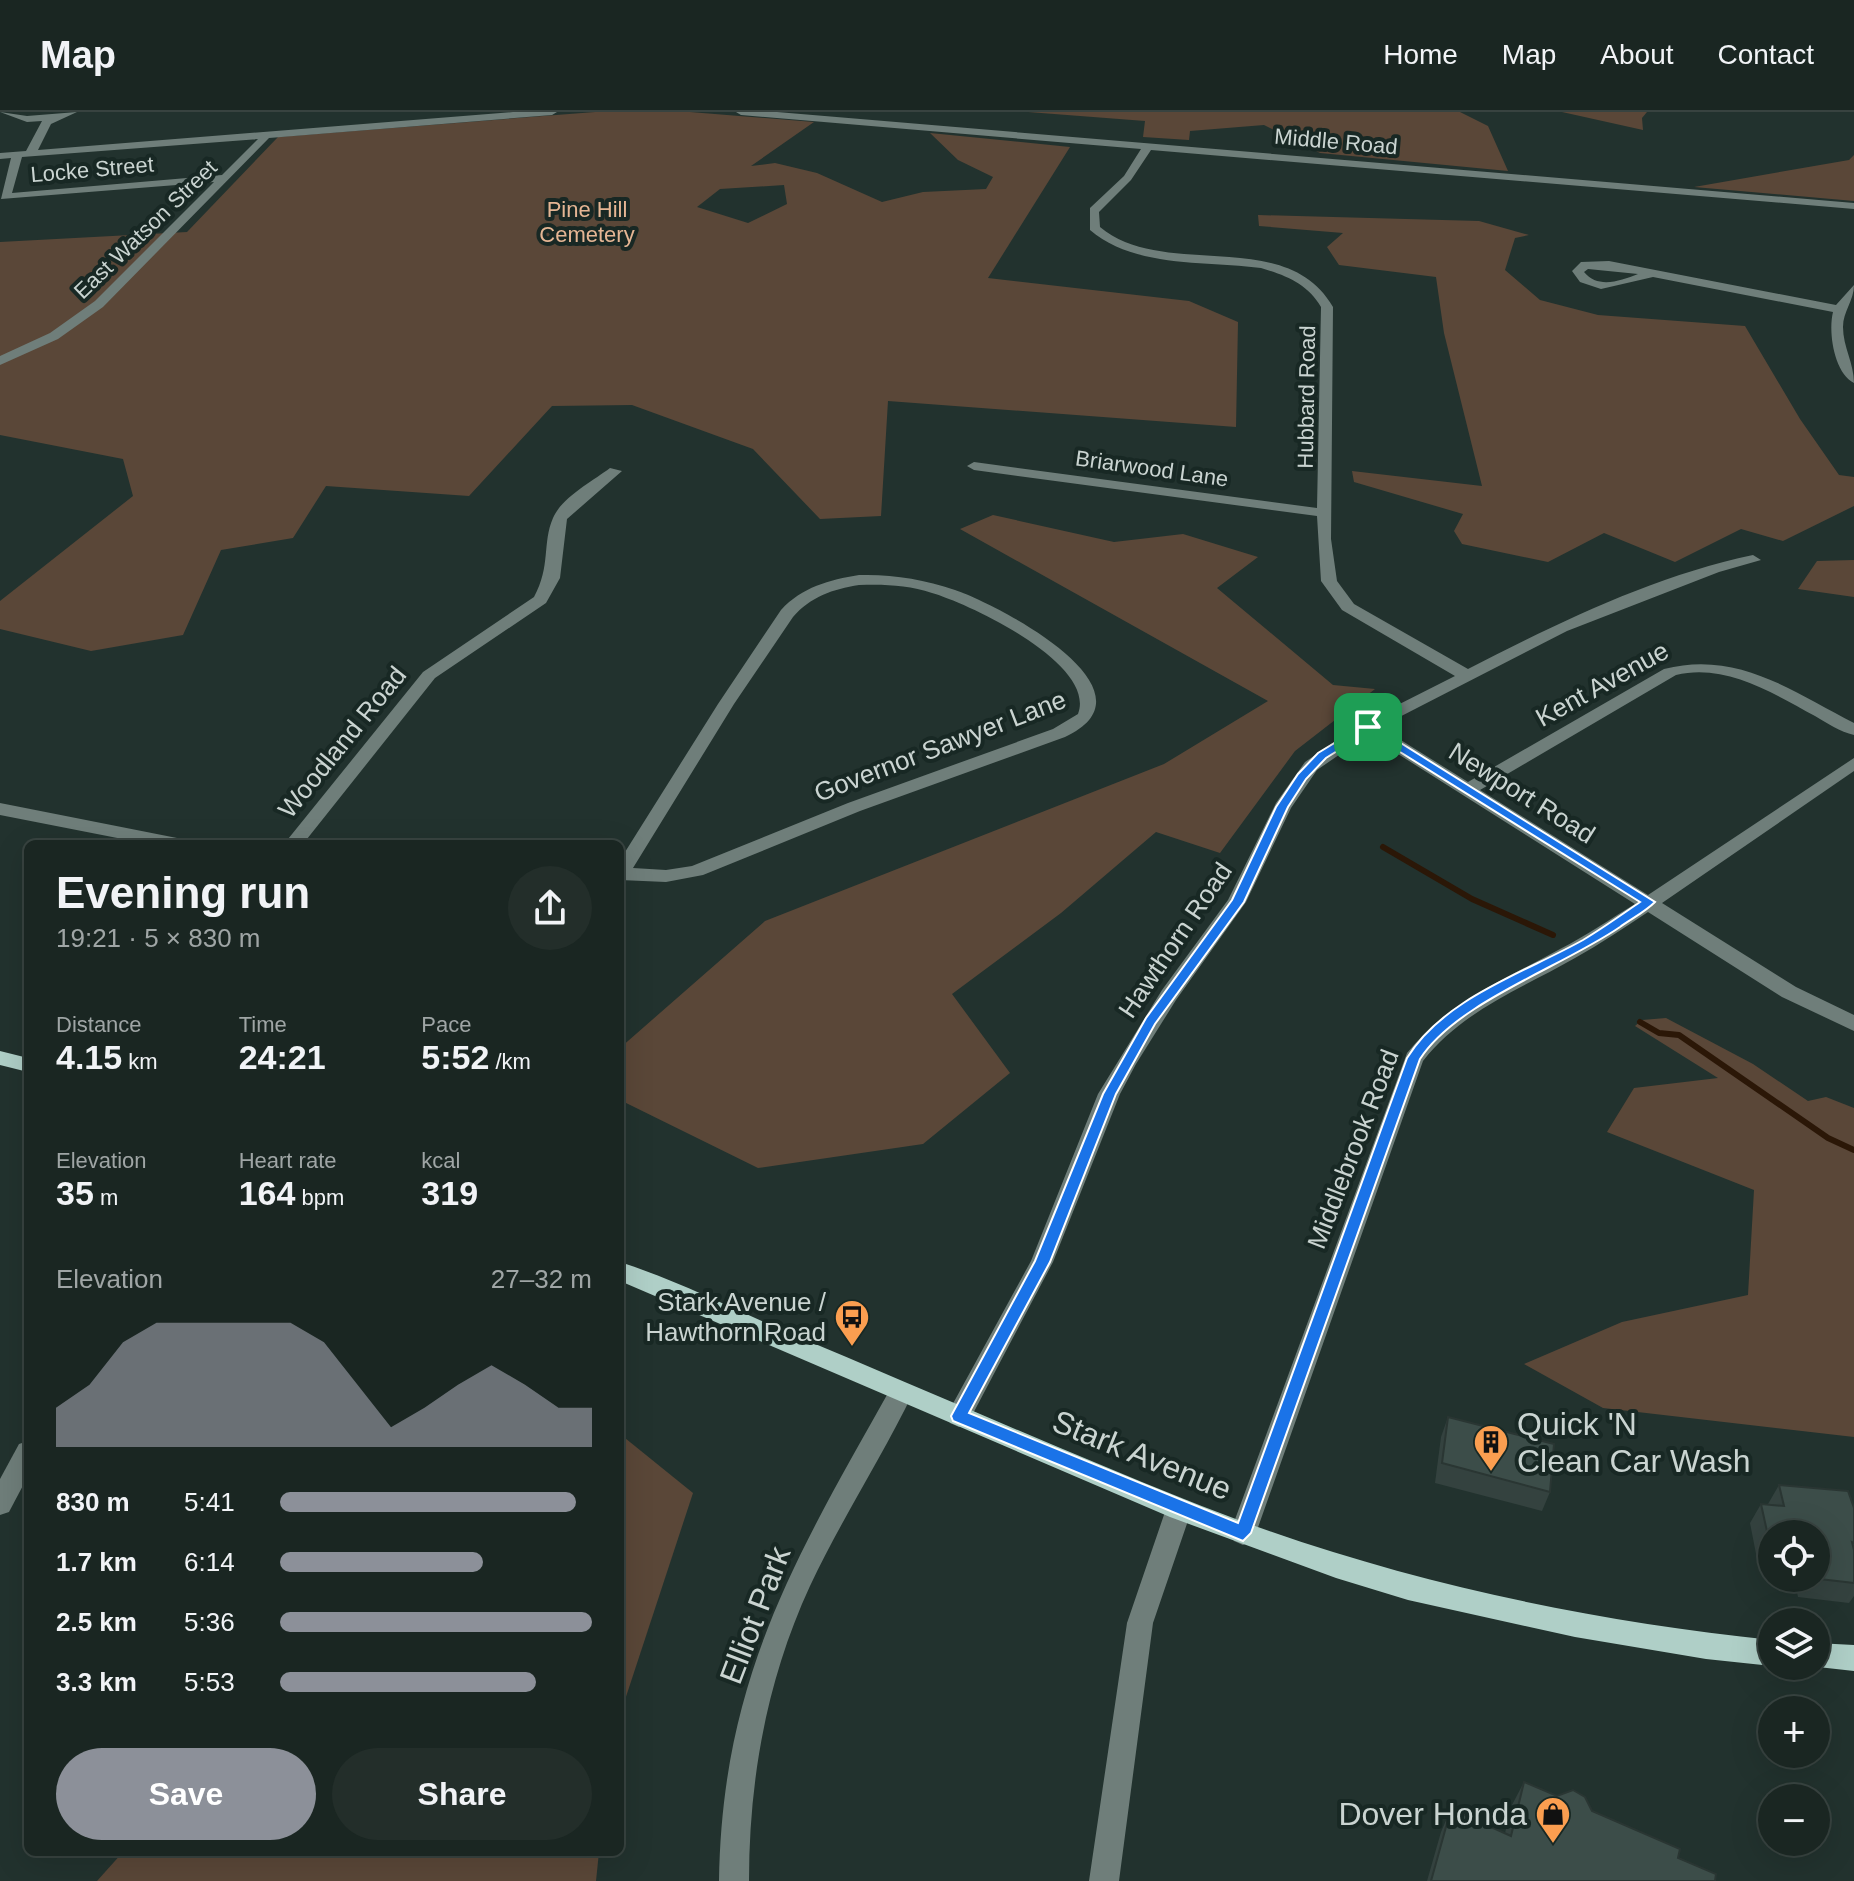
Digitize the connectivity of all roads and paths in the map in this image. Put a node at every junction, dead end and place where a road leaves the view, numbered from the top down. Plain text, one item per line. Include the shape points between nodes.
1 (3, 112) edge
2 (72, 112) edge
3 (383, 112) edge
4 (552, 112) edge
5 (741, 112) edge
6 (51, 118) junction
7 (378, 125) junction
8 (265, 135) junction
9 (1148, 146) junction
10 (24, 154) junction
11 (0, 156) edge
12 (226, 178) junction
13 (1854, 206) edge
14 (1652, 273) junction
15 (1854, 289) edge
16 (1838, 309) junction
17 (0, 361) edge
18 (1854, 379) edge
19 (974, 466) dead end
20 (615, 471) dead end
21 (1324, 513) junction
22 (1753, 560) dead end
23 (1467, 676) junction
24 (1368, 727) junction
25 (1854, 730) edge
26 (1854, 763) edge
27 (1467, 790) junction
28 (0, 809) edge
29 (157, 840) edge
30 (296, 840) edge
31 (624, 868) edge
32 (624, 874) edge
33 (1648, 902) junction
34 (1854, 1024) edge
35 (0, 1058) edge
36 (24, 1064) edge
37 (624, 1273) edge
38 (901, 1393) junction
39 (959, 1416) junction
40 (24, 1459) edge
41 (0, 1504) edge
42 (1179, 1509) junction
43 (1243, 1533) junction
44 (1758, 1652) edge
45 (1830, 1657) edge
46 (1854, 1658) edge
47 (734, 1881) edge
48 (1104, 1881) edge

1 - 6 street
2 - 6 street
3 - 7 street
4 - 7 street
5 - 9 street, Middle Road
6 - 10 street
7 - 8 street
8 - 10 street
8 - 12 street, East Watson Street
9 - 13 street, Middle Road
9 - 21 street, Hubbard Road via 1128,178 1092,213 1098,233 1140,252 1263,265 1321,294 1327,307
10 - 11 street
10 - 12 street, Locke Street via 5,197
12 - 17 street, East Watson Street via 99,304 54,336
14 - 14 street via 1612,285 1587,281 1578,271 1600,264
14 - 16 street
15 - 16 street
16 - 18 street via 1835,334
19 - 21 street, Briarwood Lane
20 - 30 street, Woodland Road via 560,518 552,578 540,600 429,675
21 - 23 street, Hubbard Road via 1326,570 1337,595 1362,616
22 - 23 street, Hawthorn Road via 1715,568 1600,612
23 - 24 street, Hawthorn Road
24 - 27 street, Newport Road
24 - 39 street, Hawthorn Road via 1322,756 1302,777 1237,902 1150,1022 1109,1094 1042,1262
25 - 27 street, Kent Avenue via 1745,676 1694,665 1670,672
26 - 33 street, Middlebrook Road
27 - 33 street, Newport Road
28 - 29 street
31 - 32 street, Governor Sawyer Lane via 790,609 817,590 875,580 952,594 1037,641 1086,686 1089,714 1059,733 696,871
33 - 34 street, Newport Road via 1789,992
33 - 43 street, Middlebrook Road via 1437,1027 1414,1058
35 - 36 main road
37 - 38 main road, Stark Avenue
38 - 39 main road, Stark Avenue
38 - 47 street, Elliot Park via 813,1554 771,1649 740,1782
39 - 42 main road, Stark Avenue
40 - 41 street
42 - 43 main road, Stark Avenue
42 - 48 street via 1140,1623
43 - 44 main road, Stark Avenue via 1408,1588 1575,1624
45 - 46 main road

